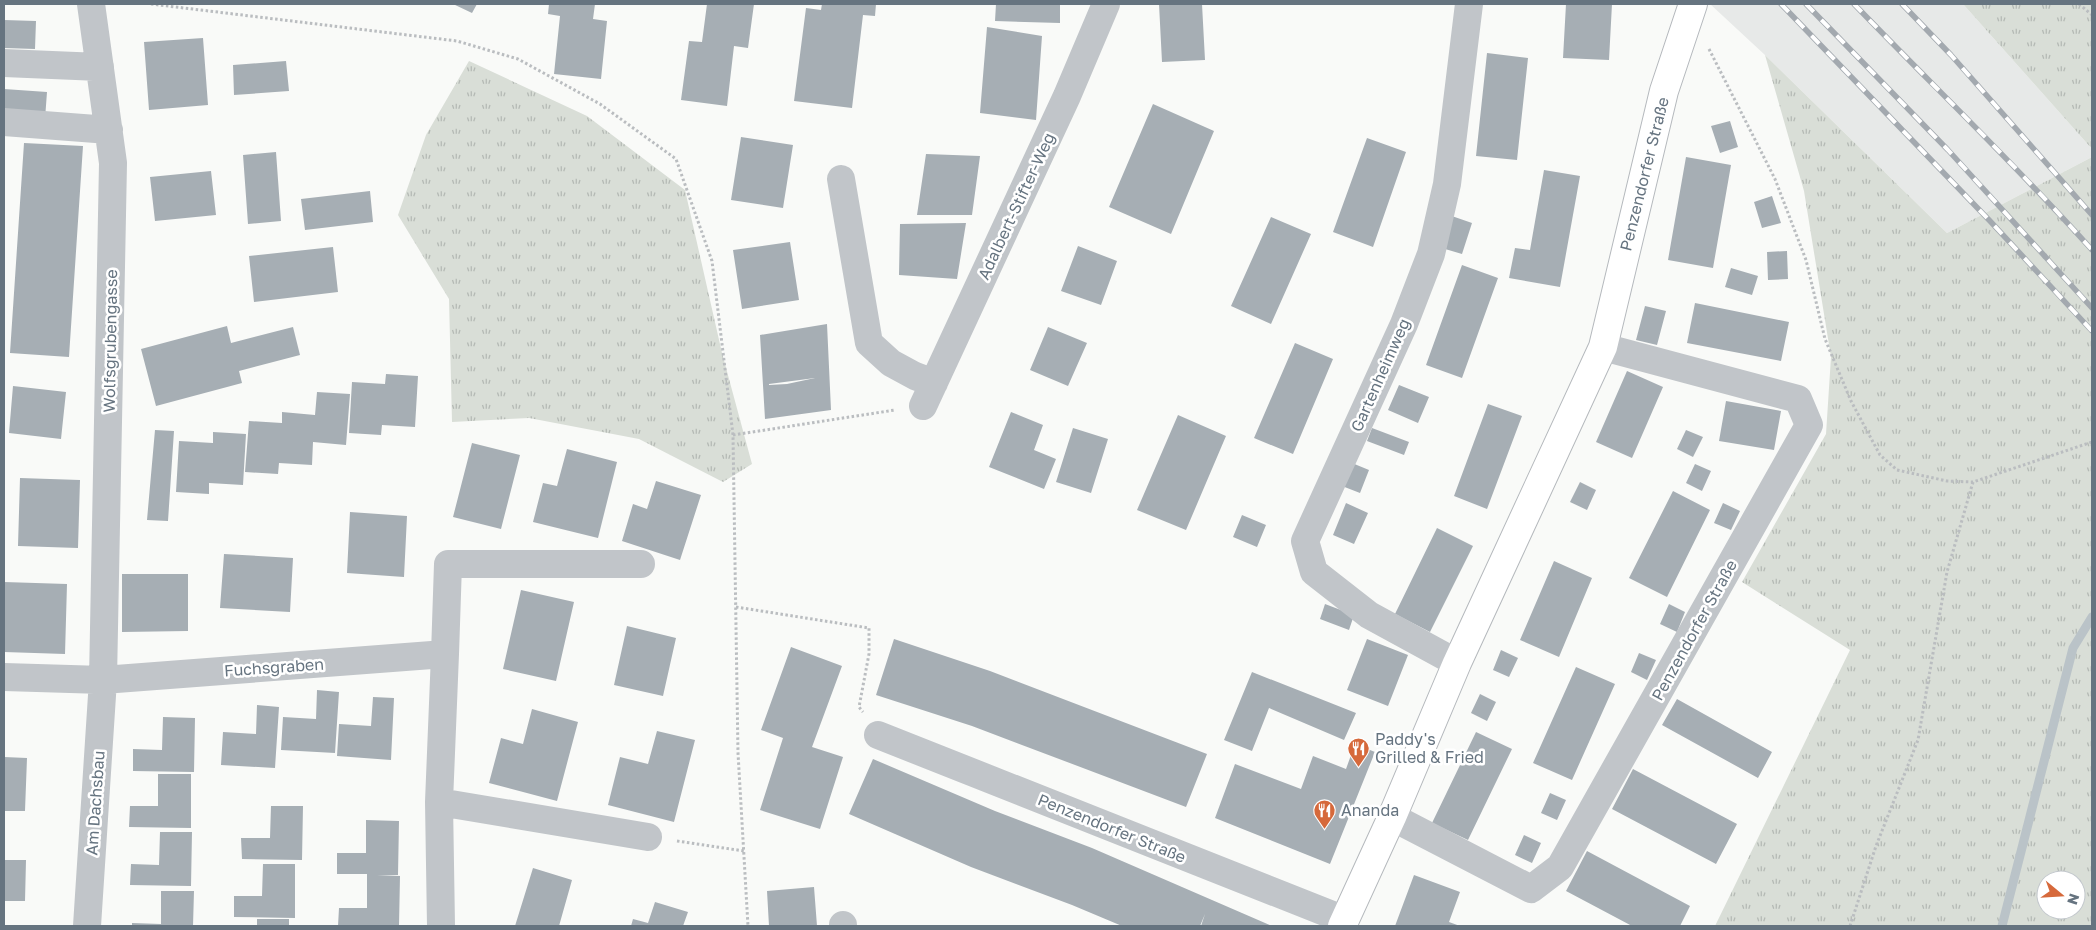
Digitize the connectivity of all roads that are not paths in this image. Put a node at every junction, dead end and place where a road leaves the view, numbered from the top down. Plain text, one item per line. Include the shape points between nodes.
1 (91, 4) edge
2 (1106, 4) edge
3 (1469, 4) edge
4 (1689, 14) edge
5 (4, 63) edge
6 (100, 67) junction
7 (4, 122) edge
8 (108, 130) junction
9 (841, 179) dead end
10 (1603, 347) junction
11 (642, 564) dead end
12 (445, 654) junction
13 (1457, 663) junction
14 (4, 677) edge
15 (103, 680) junction
16 (878, 735) road end
17 (439, 802) junction
18 (1392, 817) junction
19 (648, 837) road end
20 (1343, 923) edge
21 (87, 926) edge
22 (441, 926) edge

1 - 6 street, Wolfsgrubengasse
2 - 9 street, Adalbert-Stifter-Weg via 1067,96 928,395 915,376 891,363 869,343
3 - 13 street, Gartenheimweg via 1447,184 1430,254 1404,324 1305,541 1314,572 1369,615
4 - 10 main road, Penzendorfer Straße via 1664,91
5 - 6 street
6 - 8 street, Wolfsgrubengasse
7 - 8 street
8 - 15 street, Wolfsgrubengasse via 113,163
10 - 13 main road, Penzendorfer Straße
10 - 18 street, Penzendorfer Straße via 1798,399 1809,425 1560,867 1531,889
11 - 12 street via 448,564
12 - 15 street, Fuchsgraben
12 - 17 street
13 - 18 main road, Penzendorfer Straße
14 - 15 street, Fuchsgraben
15 - 21 street, Am Dachsbau
16 - 20 street, Penzendorfer Straße
17 - 19 street
17 - 22 street
18 - 20 main road, Penzendorfer Straße

